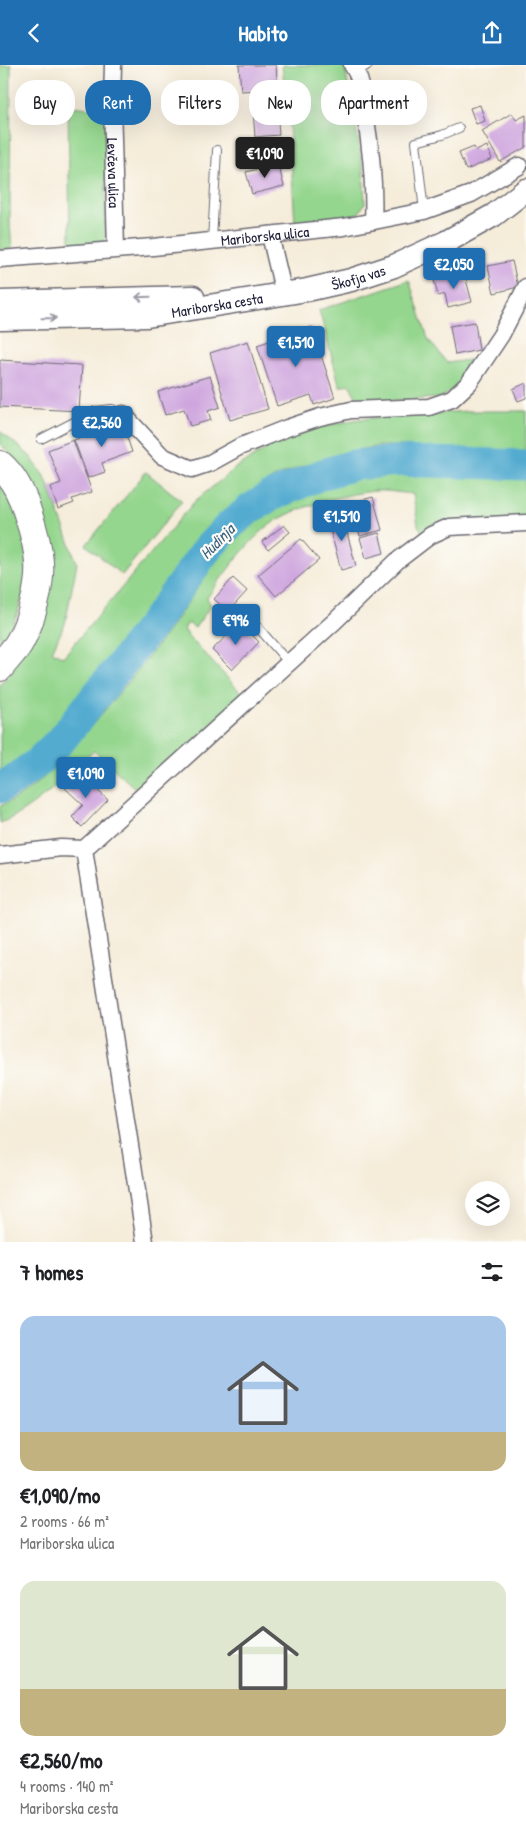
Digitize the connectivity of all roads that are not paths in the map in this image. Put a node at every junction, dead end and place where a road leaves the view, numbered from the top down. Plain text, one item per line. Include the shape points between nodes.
1 (113, 65) edge
2 (359, 67) edge
3 (459, 127) dead end
4 (217, 150) dead end
5 (519, 166) dead end
6 (526, 191) edge
7 (424, 211) junction
8 (373, 221) junction
9 (270, 235) junction
10 (212, 241) junction
11 (116, 249) junction
12 (0, 259) edge
13 (526, 287) edge
14 (273, 295) junction
15 (0, 302) edge
16 (0, 319) edge
17 (123, 414) joint
18 (41, 439) dead end
19 (0, 465) edge
20 (526, 523) edge
21 (250, 619) dead end
22 (288, 662) junction
23 (0, 667) edge
24 (84, 849) junction
25 (0, 855) edge
26 (146, 1242) edge

1 - 11 street, Levčeva ulica
2 - 8 street via 374,192
3 - 7 lane via 416,142
4 - 10 lane
5 - 7 street, Mariborska ulica via 471,194
6 - 14 main road, Škofja vas via 494,215 394,266 351,280
7 - 8 street, Mariborska ulica
8 - 9 street, Mariborska ulica
9 - 10 street, Mariborska ulica
9 - 14 street
10 - 11 street, Mariborska ulica
11 - 12 street, Mariborska ulica
13 - 17 street via 501,335 469,383 452,399 429,407 351,410 320,417 287,427 192,469 162,456
14 -> 15 main road, Mariborska cesta
16 -> 14 main road, Mariborska cesta via 148,316
17 - 18 lane via 112,409 95,411
19 - 23 highway via 23,498 34,530 39,563 30,619 18,643
20 - 22 street via 449,527 431,535 397,561
21 - 22 lane
22 - 24 street
24 - 25 street via 61,848
24 - 26 street

